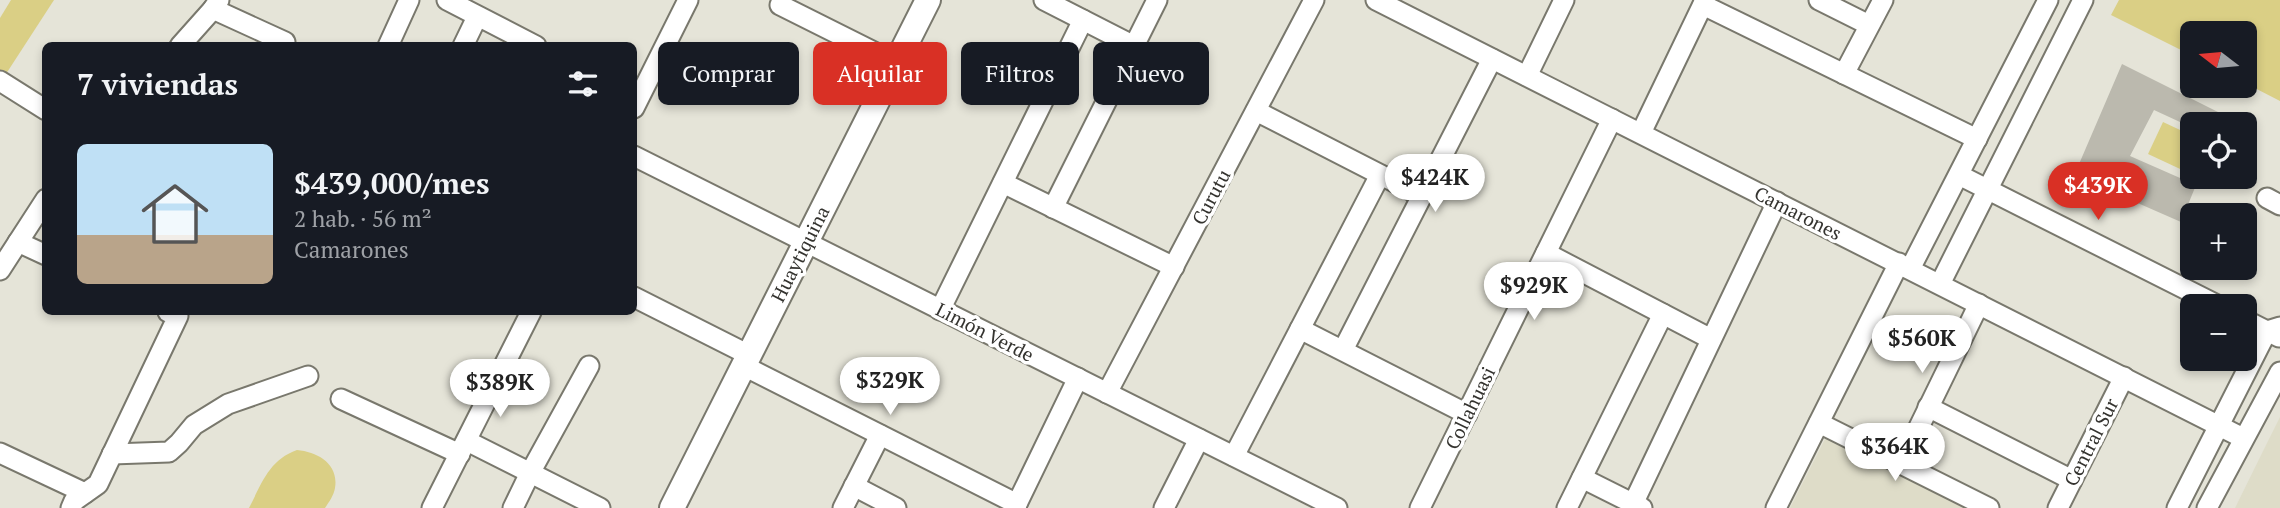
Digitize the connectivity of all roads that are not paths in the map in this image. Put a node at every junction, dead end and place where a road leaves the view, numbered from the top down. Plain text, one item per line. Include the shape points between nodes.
1 (409, 0) edge
2 (447, 0) edge
3 (688, 0) edge
4 (928, 0) edge
5 (1044, 0) edge
6 (1157, 0) edge
7 (1314, 0) edge
8 (1376, 0) edge
9 (1421, 0) edge
10 (1564, 0) edge
11 (1819, 0) edge
12 (1883, 0) edge
13 (2048, 0) edge
14 (2083, 0) edge
15 (1704, 2) edge
16 (216, 4) edge
17 (780, 5) dead end
18 (477, 17) junction
19 (1412, 18) junction
20 (1083, 20) junction
21 (1869, 25) junction
22 (183, 42) edge
23 (285, 42) dead end
24 (390, 42) edge
25 (465, 42) edge
26 (528, 42) edge
27 (854, 42) edge
28 (907, 42) edge
29 (1126, 42) edge
30 (1136, 42) edge
31 (1493, 59) junction
32 (1844, 74) junction
33 (1527, 76) junction
34 (0, 81) edge
35 (637, 96) edge
36 (875, 105) edge
37 (1104, 105) edge
38 (42, 107) edge
39 (1256, 111) junction
40 (1612, 119) junction
41 (1641, 133) junction
42 (1977, 139) junction
43 (637, 158) edge
44 (1380, 175) junction
45 (1959, 175) junction
46 (1003, 183) junction
47 (1988, 189) junction
48 (1422, 196) junction
49 (1777, 202) junction
50 (42, 204) edge
51 (1053, 208) junction
52 (18, 242) junction
53 (806, 242) junction
54 (42, 252) edge
55 (1546, 253) junction
56 (1905, 266) junction
57 (1174, 267) junction
58 (0, 270) edge
59 (1940, 284) junction
60 (2194, 294) edge
61 (637, 299) edge
62 (1979, 304) junction
63 (940, 310) junction
64 (1663, 314) junction
65 (173, 315) edge
66 (530, 315) edge
67 (2257, 325) edge
68 (1300, 329) junction
69 (2276, 332) edge
70 (1711, 339) junction
71 (1343, 350) junction
72 (747, 360) junction
73 (589, 366) dead end
74 (2280, 372) edge
75 (308, 376) dead end
76 (2124, 377) junction
77 (1078, 378) junction
78 (1107, 393) junction
79 (341, 399) dead end
80 (1928, 407) junction
81 (1467, 414) junction
82 (1819, 423) junction
83 (2220, 425) junction
84 (880, 435) junction
85 (2243, 438) junction
86 (1199, 439) junction
87 (464, 447) junction
88 (0, 453) edge
89 (112, 454) junction
90 (1234, 456) junction
91 (1901, 464) junction
92 (530, 473) junction
93 (1582, 478) junction
94 (2072, 480) junction
95 (854, 486) junction
96 (1309, 502) edge
97 (76, 504) edge
98 (1016, 506) edge
99 (1638, 506) edge
100 (432, 508) edge
101 (513, 508) edge
102 (600, 508) edge
103 (672, 508) edge
104 (843, 508) edge
105 (896, 508) edge
106 (1164, 508) edge
107 (1337, 508) edge
108 (1420, 508) edge
109 (1567, 508) edge
110 (1776, 508) edge
111 (1989, 508) edge
112 (2058, 508) edge
113 (2177, 508) edge
114 (2207, 508) edge

1 - 24 street
2 - 18 street
3 - 35 street
4 - 28 main road, Huaytiquina
5 - 20 street
6 - 30 street
7 - 39 street, Curutu
8 - 19 street, Camarones
9 - 19 street
10 - 33 street
11 - 21 street
12 - 21 street
13 - 42 street
14 - 47 street
15 - 32 street
15 - 41 street
16 - 22 street
16 - 23 street
17 - 27 street
18 - 25 street
18 - 26 street
19 - 31 street, Camarones
20 - 29 street
20 - 46 street
21 - 32 street
31 - 33 street, Camarones
31 - 48 street
32 - 42 street
33 - 40 street, Camarones
34 - 38 street
36 - 53 main road, Huaytiquina
37 - 51 street
39 - 44 street
39 - 57 street, Curutu
40 - 41 street, Camarones
40 - 55 street, Collahuasi
41 - 49 street, Camarones
42 - 45 street
43 - 53 street, Limón Verde
44 - 48 street
44 - 68 street
45 - 47 street
45 - 56 street
46 - 51 street
46 - 63 street
47 - 59 street
47 - 60 street
48 - 71 street
49 - 56 street, Camarones
49 - 70 street
50 - 52 street
51 - 57 street
52 - 54 street
52 - 58 street
53 - 63 street, Limón Verde
53 - 72 main road, Huaytiquina
55 - 64 street
55 - 81 street, Collahuasi
56 - 59 street, Camarones
56 - 82 street
57 - 78 street, Curutu
59 - 62 street, Camarones
61 - 72 street
62 - 76 street, Camarones
62 - 80 street
63 - 77 street, Limón Verde
64 - 70 street
64 - 93 street
65 - 89 street
66 - 87 street
67 - 69 street
68 - 71 street
68 - 90 street
69 - 83 street
70 - 99 street
71 - 81 street
72 - 84 street
72 - 103 main road, Huaytiquina
73 - 92 street
74 - 85 street
75 - 89 street via 228,404 194,425 169,452
76 - 83 street, Camarones
76 - 94 street, Central Sur
77 - 78 street, Limón Verde
77 - 98 street
78 - 86 street, Limón Verde
79 - 87 street
80 - 91 street
80 - 94 street
81 - 108 street, Collahuasi
82 - 91 street
82 - 110 street
83 - 85 street
83 - 113 street
84 - 95 street
84 - 98 street
85 - 114 street
86 - 90 street, Limón Verde
86 - 106 street
87 - 92 street
87 - 100 street
88 - 97 street
89 - 97 street via 98,484
90 - 96 street, Limón Verde
91 - 111 street
92 - 101 street
92 - 102 street
93 - 99 street
93 - 109 street
94 - 112 street, Central Sur
95 - 104 street
95 - 105 street
96 - 107 street, Limón Verde

